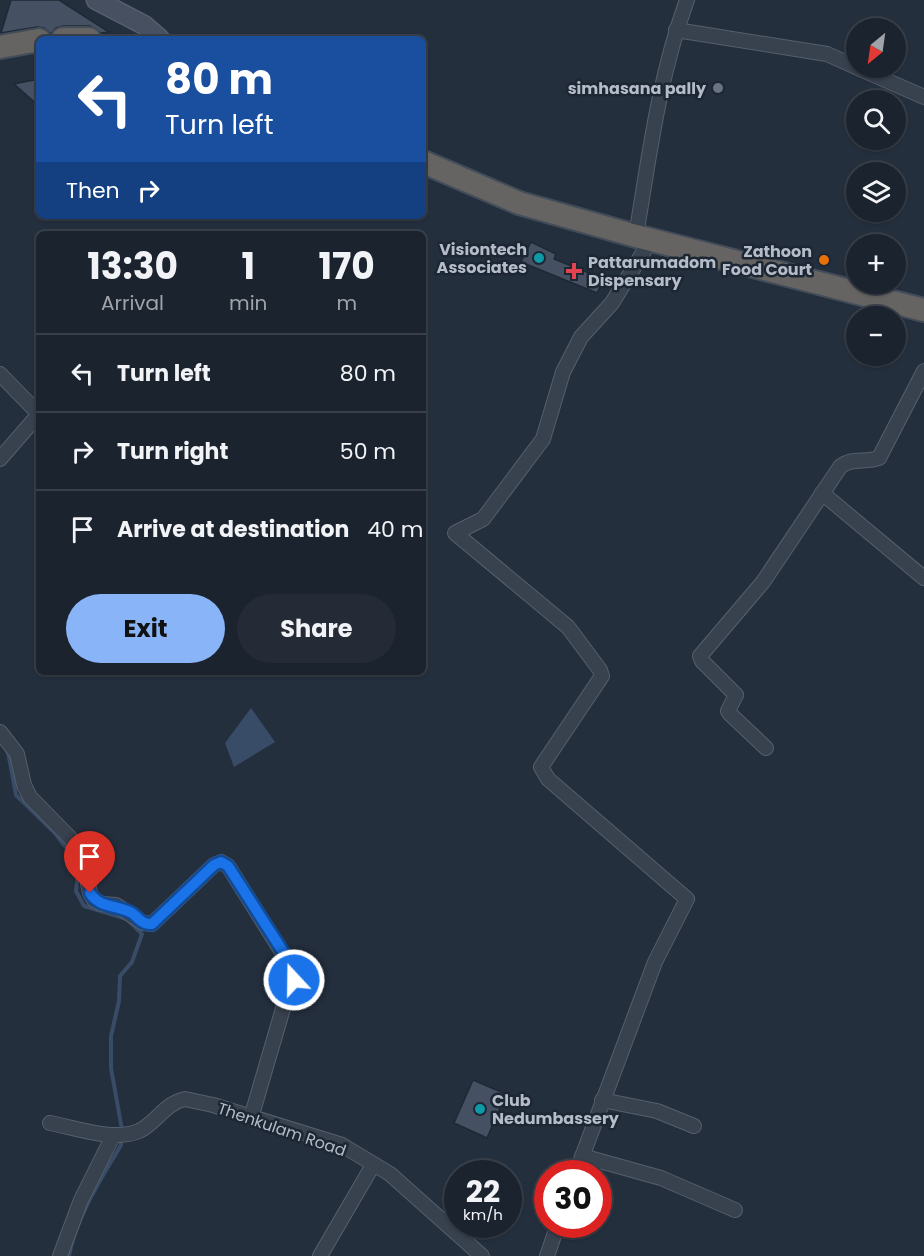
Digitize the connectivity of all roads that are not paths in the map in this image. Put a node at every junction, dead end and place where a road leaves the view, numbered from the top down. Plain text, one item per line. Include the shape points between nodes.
1 (96, 0) edge
2 (687, 0) edge
3 (676, 30) junction
4 (157, 36) edge
5 (36, 41) edge
6 (0, 47) edge
7 (36, 56) edge
8 (0, 62) edge
9 (846, 62) edge
10 (882, 78) edge
11 (924, 97) edge
12 (426, 163) edge
13 (426, 179) edge
14 (640, 244) junction
15 (857, 306) edge
16 (924, 310) edge
17 (906, 320) edge
18 (924, 324) edge
19 (924, 371) edge
20 (0, 374) edge
21 (36, 411) edge
22 (36, 417) edge
23 (0, 459) edge
24 (822, 493) junction
25 (924, 578) edge
26 (0, 732) edge
27 (766, 748) dead end
28 (602, 1100) junction
29 (251, 1118) junction
30 (50, 1123) dead end
31 (694, 1125) dead end
32 (113, 1136) junction
33 (582, 1156) junction
34 (581, 1160) edge
35 (373, 1165) junction
36 (735, 1210) dead end
37 (553, 1238) edge
38 (60, 1256) edge
39 (320, 1256) edge
40 (482, 1256) edge
41 (547, 1256) edge

1 - 4 main road via 144,25
2 - 3 street
3 - 9 street via 827,54
3 - 14 street via 656,111
5 - 6 highway
7 - 8 highway
10 - 11 street
12 - 14 highway via 519,203
13 - 14 highway via 510,214
14 - 15 highway
14 - 16 highway
14 - 28 street via 612,303 581,337 563,372 543,439 483,519 455,533 568,627 600,670 602,676 541,767 548,778 687,899 655,962
17 - 18 highway
19 - 24 street via 879,458 845,462
20 - 21 street
22 - 23 street
24 - 25 street
24 - 27 street via 763,582 700,656 736,696 730,714
26 - 29 street via 17,754 30,797 72,840 83,858 94,900 152,924 214,865 221,862 228,866 294,971
28 - 31 street via 657,1111
28 - 33 street
29 - 32 street, Thenkulam Road via 185,1099 175,1101 139,1131
29 - 35 street, Thenkulam Road via 342,1145
30 - 32 street
32 - 38 street via 81,1200
33 - 34 street
33 - 36 street via 661,1178
35 - 39 street
35 - 40 street, Thenkulam Road via 390,1174
37 - 41 street

